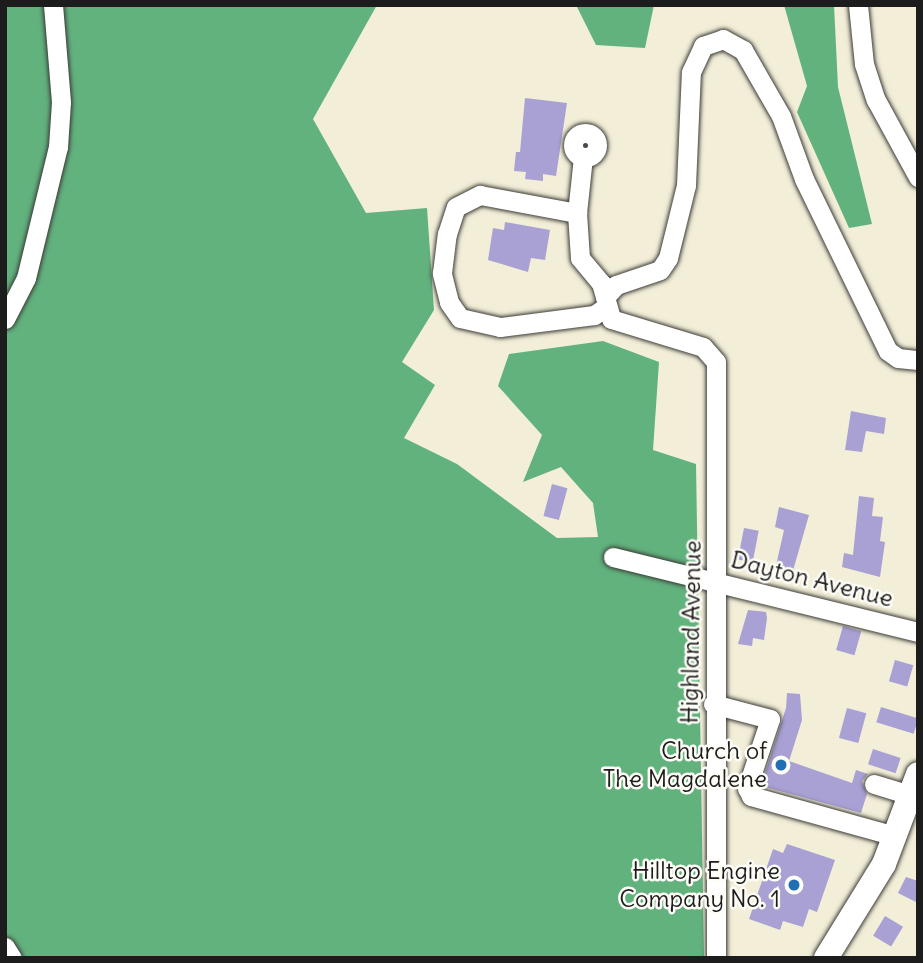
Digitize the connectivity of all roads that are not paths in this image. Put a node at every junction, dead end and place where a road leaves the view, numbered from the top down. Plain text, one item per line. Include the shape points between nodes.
1 (53, 5) edge
2 (858, 5) edge
3 (583, 157) dead end
4 (918, 177) edge
5 (577, 213) junction
6 (606, 302) junction
7 (5, 319) edge
8 (918, 360) edge
9 (613, 557) dead end
10 (718, 580) junction
11 (918, 632) edge
12 (713, 704) junction
13 (874, 784) dead end
14 (914, 784) edge
15 (714, 785) junction
16 (747, 793) junction
17 (895, 836) junction
18 (5, 947) edge
19 (12, 958) edge
20 (716, 958) edge
21 (826, 958) edge

1 - 7 street via 61,102 58,147 26,278
2 - 4 street via 864,64 876,100
3 - 5 street
5 - 6 street via 580,258 601,283
5 - 6 street via 480,195 461,201 447,234 444,289 460,318 482,327 594,315
6 - 8 street via 617,285 660,270 668,258 686,185 691,72 703,46 723,39 743,50 781,116 804,179 888,351
6 - 10 street, Highland Avenue via 611,319 712,354 719,391
9 - 10 street, Dayton Avenue
10 - 11 street, Dayton Avenue
10 - 12 street, Highland Avenue
12 - 15 street, Highland Avenue
12 - 16 street via 770,719
13 - 14 street
14 - 17 main road
15 - 16 street
15 - 20 street, Highland Avenue
16 - 17 street
17 - 21 main road via 863,903
18 - 19 street

